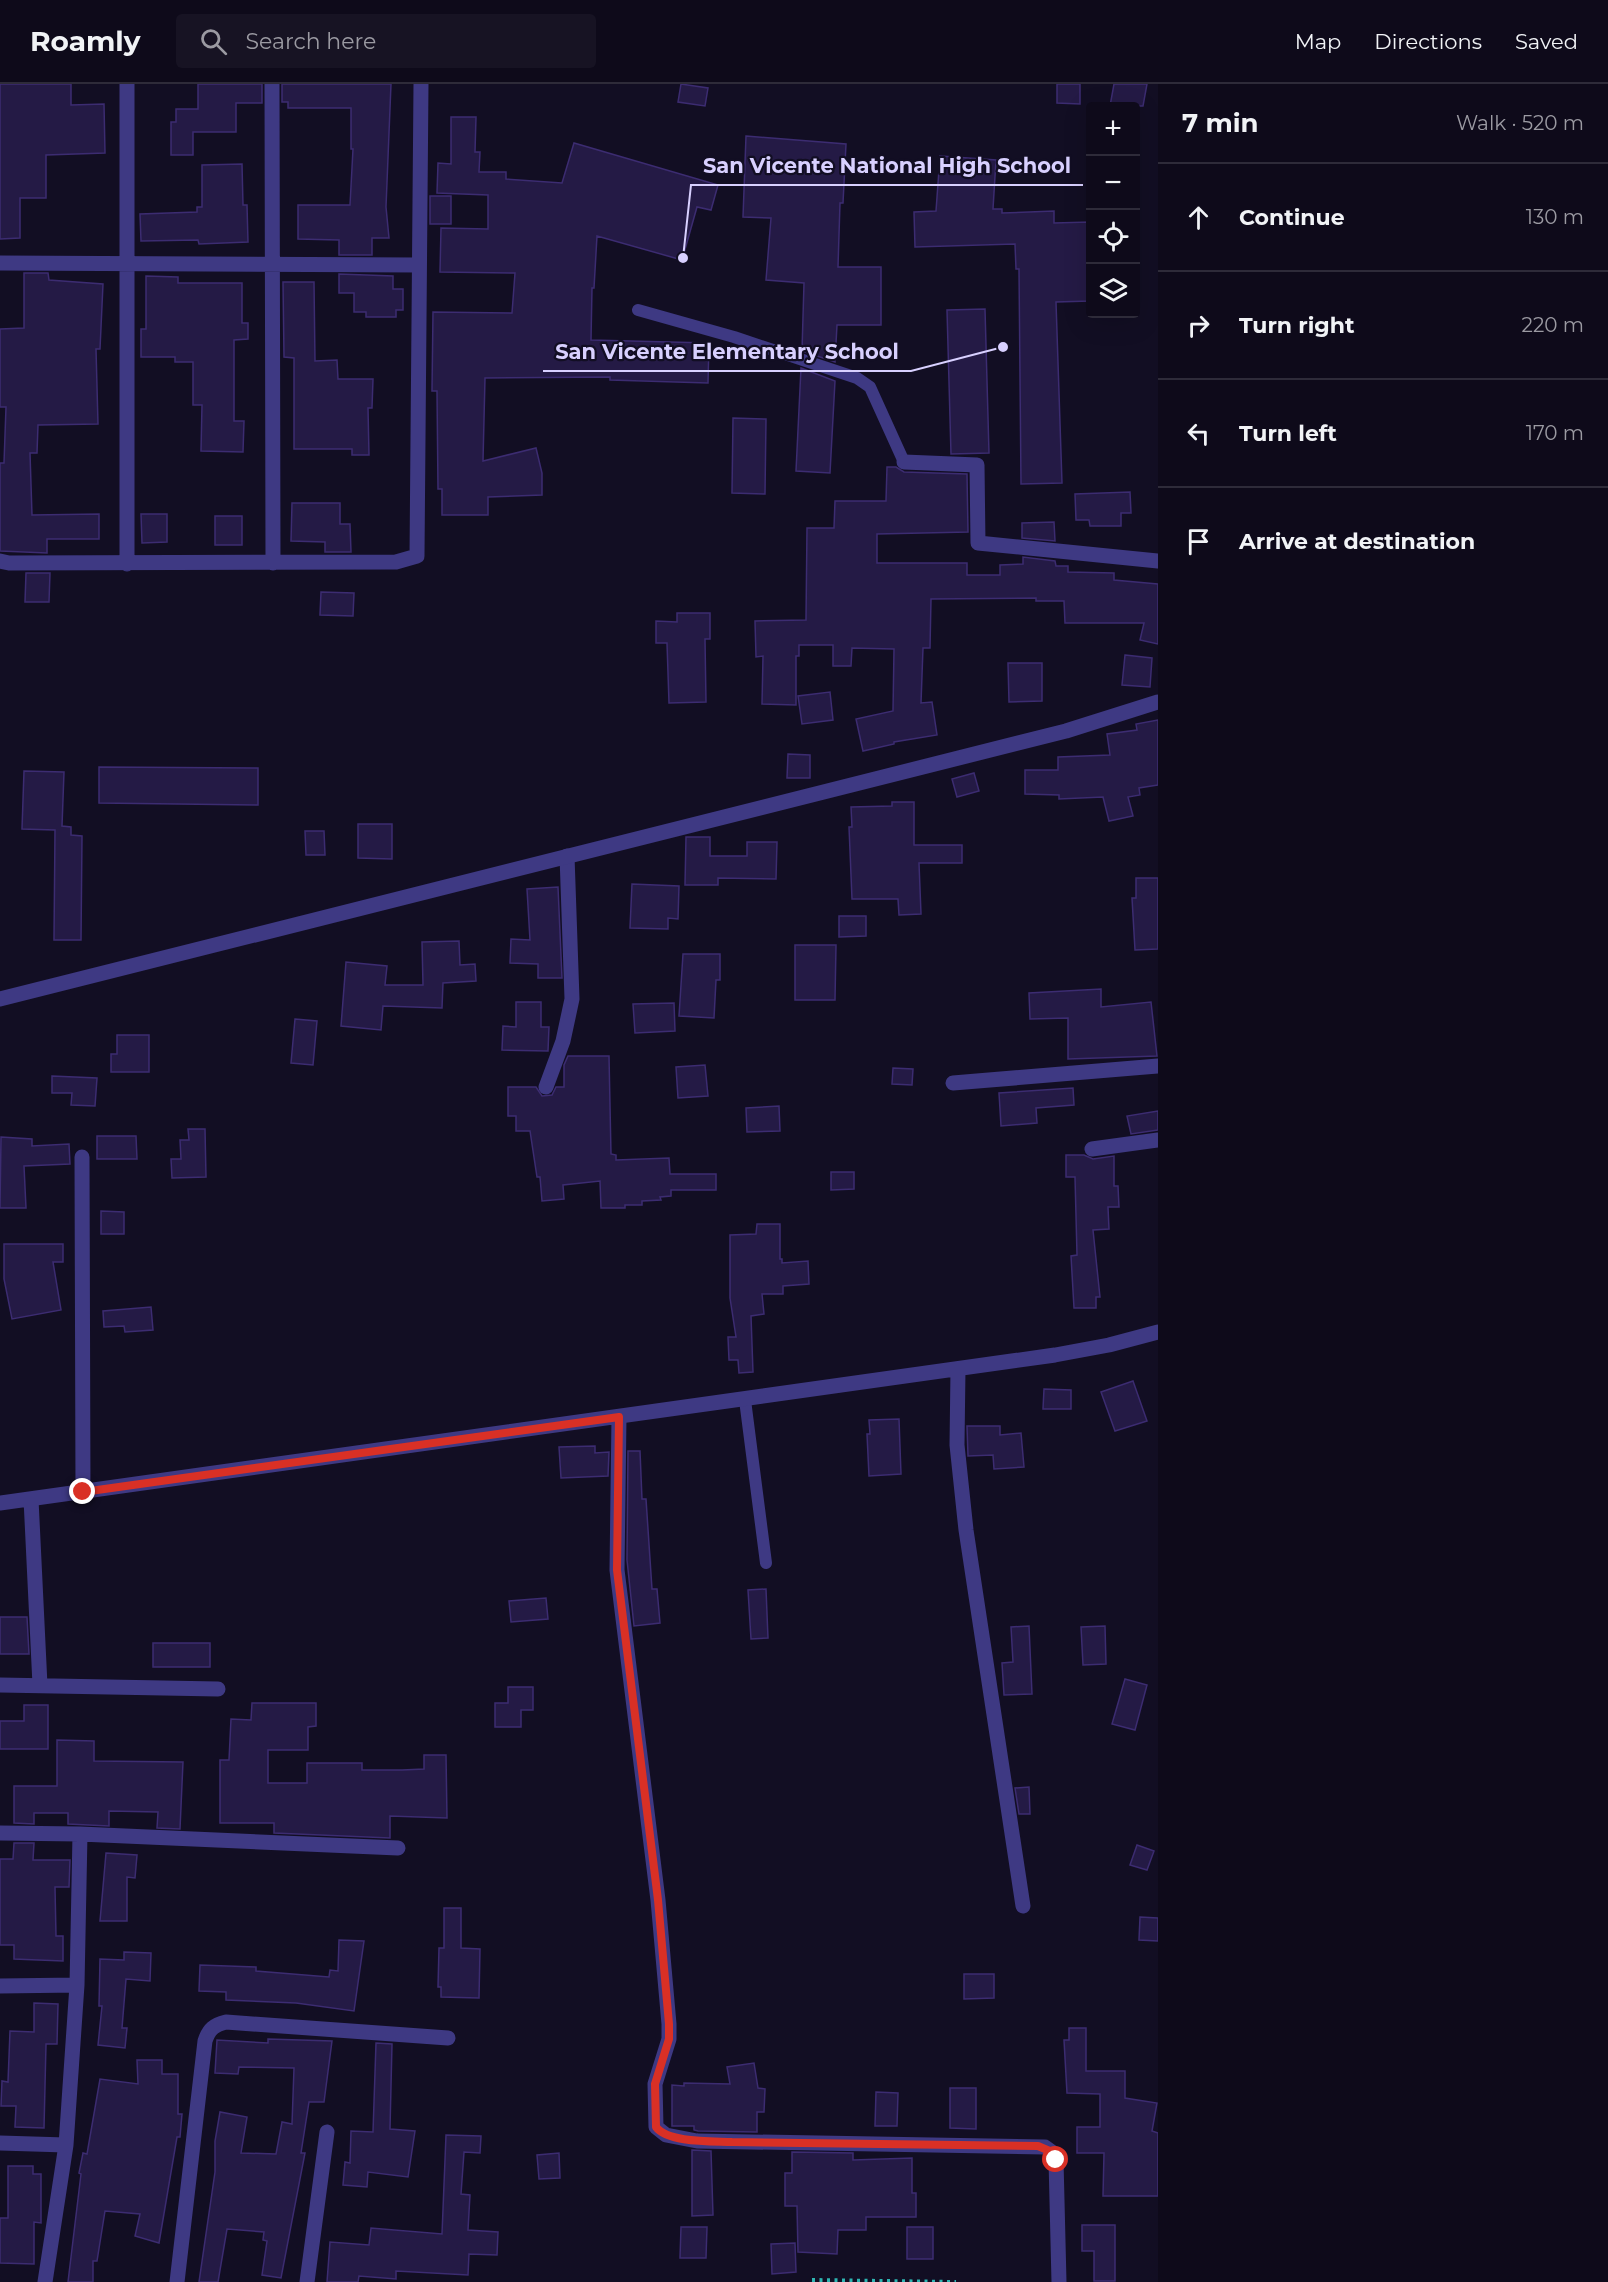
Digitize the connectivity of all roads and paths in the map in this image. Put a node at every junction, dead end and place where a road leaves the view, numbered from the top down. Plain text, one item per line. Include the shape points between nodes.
1 (127, 84) edge
2 (272, 84) edge
3 (421, 84) edge
4 (0, 263) edge
5 (271, 263) junction
6 (126, 264) junction
7 (418, 265) junction
8 (638, 310) dead end
9 (904, 462) joint
10 (0, 561) edge
11 (1158, 561) edge
12 (127, 564) junction
13 (273, 564) junction
14 (1158, 702) edge
15 (567, 856) junction
16 (0, 999) edge
17 (1158, 1065) edge
18 (953, 1083) dead end
19 (546, 1087) dead end
20 (1158, 1140) edge
21 (1092, 1149) dead end
22 (82, 1157) dead end
23 (1158, 1332) edge
24 (958, 1369) junction
25 (744, 1400) junction
26 (619, 1417) junction
27 (83, 1492) junction
28 (31, 1499) junction
29 (0, 1503) edge
30 (766, 1563) dead end
31 (0, 1685) edge
32 (40, 1685) junction
33 (218, 1689) dead end
34 (0, 1833) edge
35 (80, 1834) junction
36 (398, 1848) dead end
37 (1023, 1906) dead end
38 (76, 1985) junction
39 (0, 1986) edge
40 (448, 2038) dead end
41 (327, 2132) dead end
42 (0, 2143) edge
43 (66, 2145) junction
44 (812, 2280) dead end
45 (45, 2282) edge
46 (177, 2282) edge
47 (307, 2282) edge
48 (957, 2282) edge
49 (1059, 2282) edge

1 - 6 street
2 - 5 street
3 - 7 street
4 - 6 street
5 - 6 street
5 - 7 street
5 - 13 street
6 - 12 street
7 - 13 street via 417,556 396,562
8 - 9 lane via 857,378 870,387
9 - 11 street via 977,465 978,543
10 - 12 street
12 - 13 street
14 - 15 street via 1066,731
15 - 16 street
15 - 19 street via 572,999 563,1041
17 - 18 street
20 - 21 street
22 - 27 street
23 - 24 street via 1098,1347
24 - 25 street
24 - 37 street via 957,1445 966,1530
25 - 26 street
25 - 30 lane
26 - 27 street
26 - 49 street via 617,1570 658,1900 669,2024 669,2039 655,2084 656,2127 666,2135 720,2142 1045,2147 1056,2160
27 - 28 street
28 - 29 street
28 - 32 street
31 - 32 street
32 - 33 street
34 - 35 street
35 - 36 street
35 - 38 street
38 - 39 street
38 - 43 street
40 - 46 street via 216,2024 205,2041
41 - 47 street
42 - 43 street
43 - 45 street
44 - 48 path

